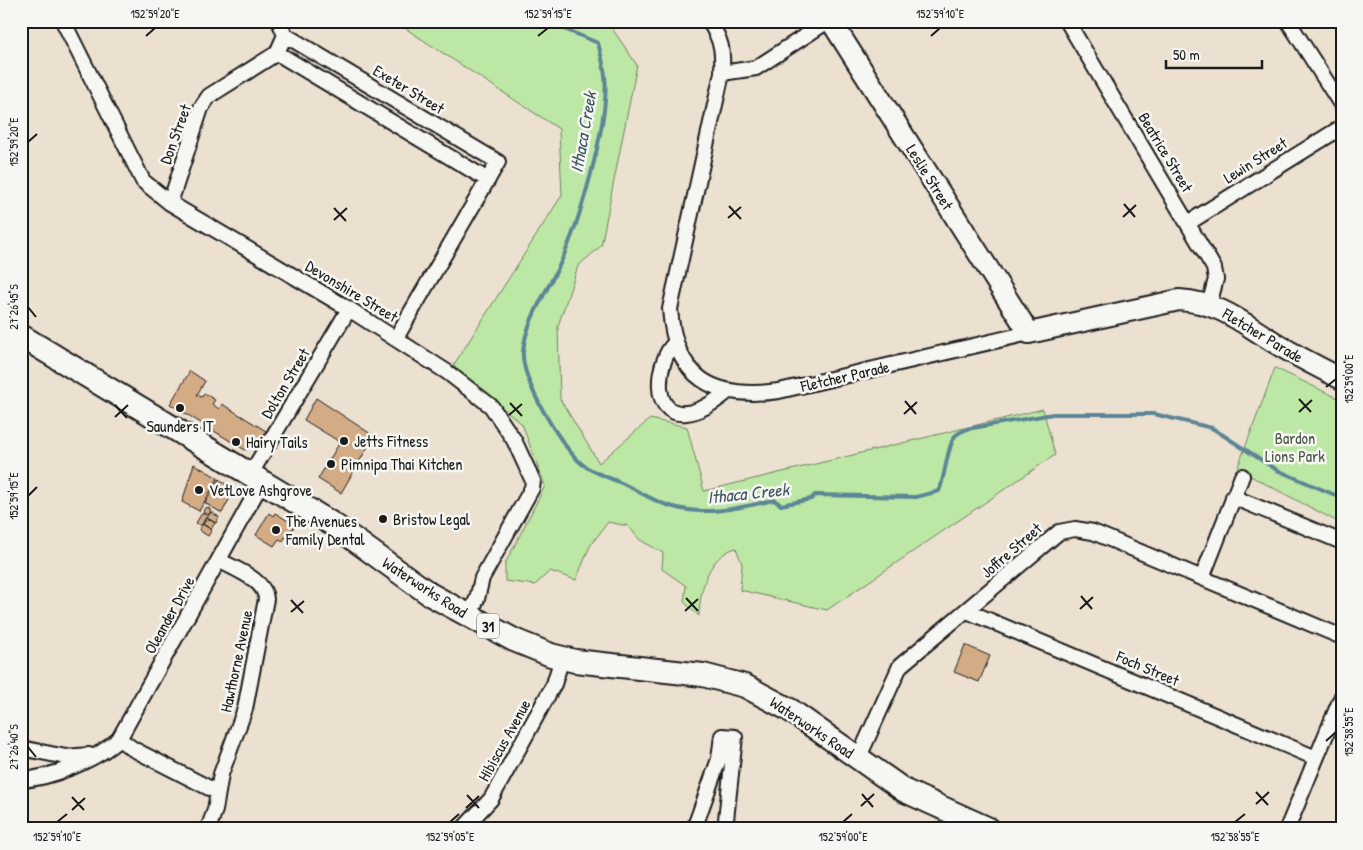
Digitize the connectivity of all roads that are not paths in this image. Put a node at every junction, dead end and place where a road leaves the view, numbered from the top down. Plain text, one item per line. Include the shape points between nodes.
1 (63, 21) edge
2 (278, 21) edge
3 (709, 21) edge
4 (830, 21) edge
5 (1067, 21) edge
6 (1288, 21) edge
7 (285, 35) junction
8 (277, 53) junction
9 (722, 73) junction
10 (1342, 106) edge
11 (1342, 127) edge
12 (488, 180) junction
13 (170, 203) junction
14 (1188, 223) junction
15 (1210, 305) junction
16 (350, 309) junction
17 (1029, 333) junction
18 (21, 336) edge
19 (396, 338) junction
20 (676, 343) junction
21 (1342, 379) edge
22 (727, 392) junction
23 (1242, 476) dead end
24 (256, 479) junction
25 (1233, 496) junction
26 (1342, 542) edge
27 (219, 560) junction
28 (1202, 578) junction
29 (967, 611) junction
30 (469, 616) junction
31 (1342, 637) edge
32 (562, 658) junction
33 (1342, 696) edge
34 (119, 739) junction
35 (21, 748) edge
36 (95, 754) junction
37 (858, 758) junction
38 (1316, 758) junction
39 (732, 776) junction
40 (21, 780) edge
41 (711, 781) junction
42 (217, 792) junction
43 (208, 829) edge
44 (463, 829) edge
45 (694, 829) edge
46 (726, 829) edge
47 (989, 829) edge
48 (1287, 829) edge

1 - 13 street, Devonshire Street via 143,181
2 - 7 street
3 - 9 street, Fletcher Parade via 722,45
4 - 9 street via 756,68
4 - 17 street, Leslie Street
5 - 14 street, Beatrice Street
6 - 10 street
7 - 8 street
7 - 12 street, Exeter Street via 498,162
8 - 12 street
8 - 13 street, Don Street via 209,96 201,108
9 - 20 street, Fletcher Parade via 670,309
11 - 14 street, Lewin Street
12 - 19 street, Exeter Street
13 - 16 street, Devonshire Street
14 - 15 street, Beatrice Street via 1214,268 1216,279
15 - 17 street, Fletcher Parade via 1179,300
15 - 21 street, Fletcher Parade via 1235,316 1286,350
16 - 19 street, Devonshire Street
16 - 24 street, Dolton Street
17 - 22 street, Fletcher Parade via 779,391 752,395
18 - 24 main road, Waterworks Road / 31
19 - 30 street, Devonshire Street via 491,406 514,440 533,481 482,578 478,599
20 - 22 street, Fletcher Parade via 686,363 697,375 711,386
20 - 22 street via 666,354 660,374 662,398 670,409 678,413 694,411
23 - 25 street
24 - 27 street, Oleander Drive
24 - 30 main road, Waterworks Road / 31 via 346,533 417,586
25 - 26 street
25 - 28 street
27 - 34 street, Oleander Drive
27 - 42 street, Hawthorne Avenue via 259,583 266,592 266,599 245,708
28 - 29 street, Joffre Street via 1093,532 1075,529 1058,532
28 - 31 street, Joffre Street
29 - 37 street, Joffre Street via 900,666
29 - 38 street, Foch Street
30 - 32 main road, Waterworks Road / 31 via 526,646
32 - 37 main road, Waterworks Road / 31 via 686,672 730,681 760,692 790,710
32 - 44 street, Hibiscus Avenue via 550,691 491,799
33 - 38 street
34 - 36 street, Oleander Drive
34 - 42 street
35 - 36 street, Oleander Drive via 66,757
36 - 40 street, Oleander Drive via 54,775
37 - 47 main road, Waterworks Road / 31 via 915,797
38 - 48 street
39 - 41 street via 720,775
39 - 41 street via 735,737 722,736
39 - 46 street
41 - 45 street
42 - 43 street, Hawthorne Avenue

